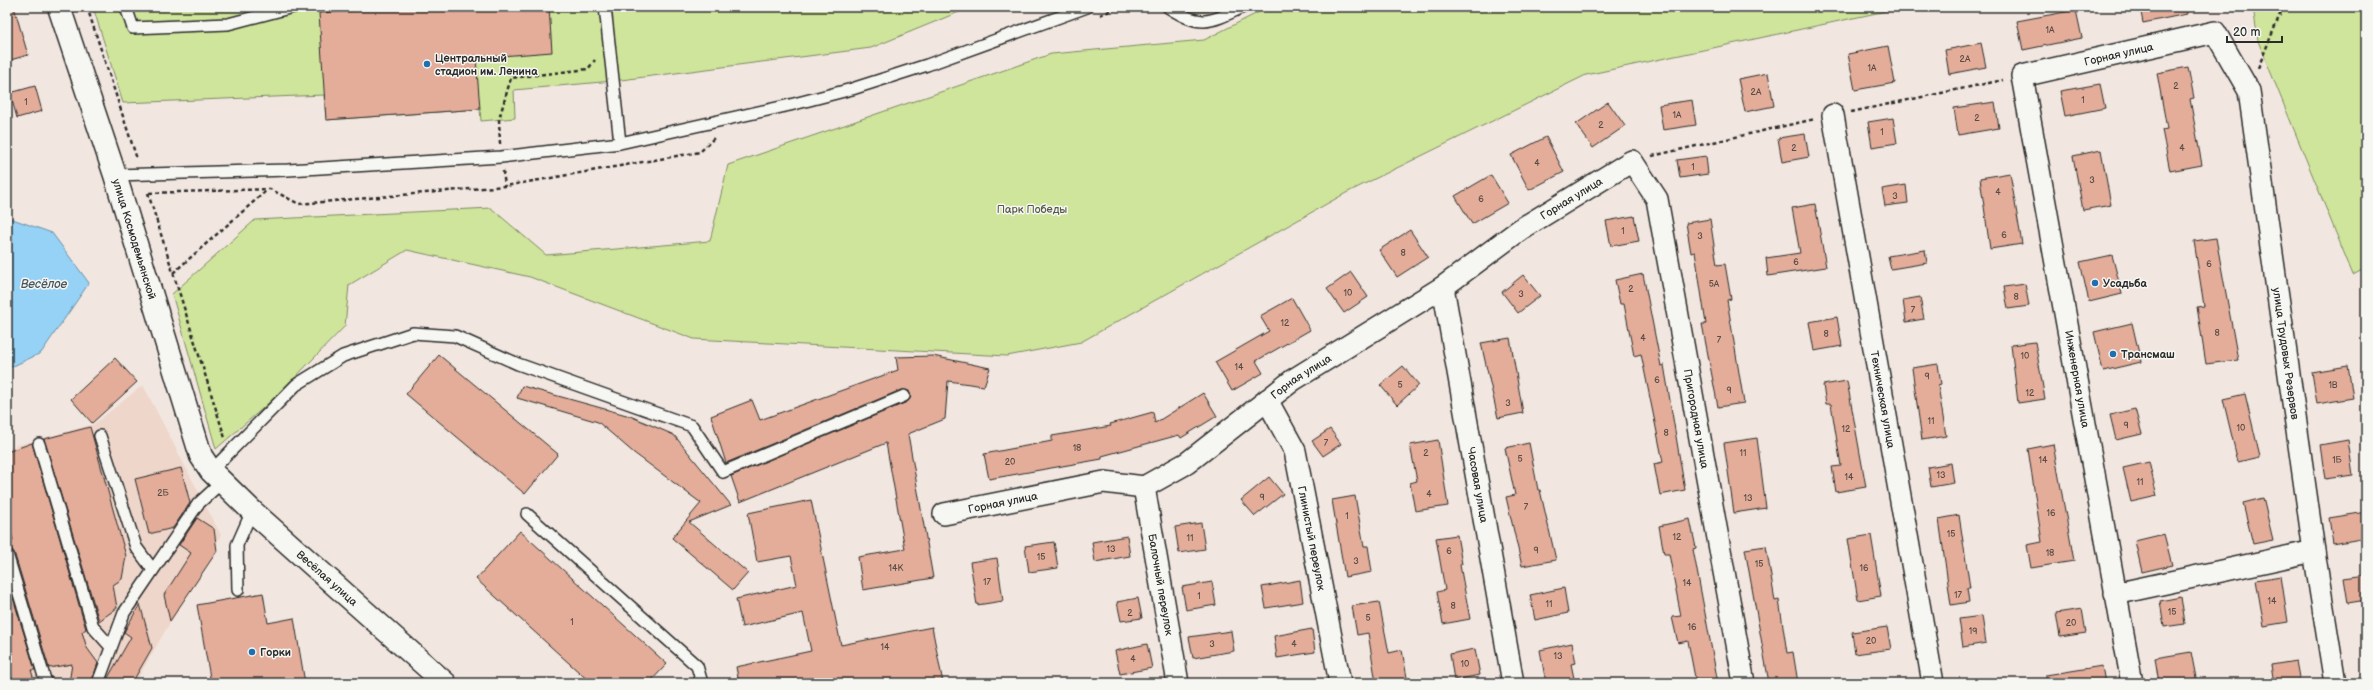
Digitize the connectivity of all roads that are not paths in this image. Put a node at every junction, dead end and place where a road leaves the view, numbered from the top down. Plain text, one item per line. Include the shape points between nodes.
1 (59, 7) edge
2 (126, 7) edge
3 (293, 7) edge
4 (605, 7) edge
5 (1088, 7) edge
6 (1168, 7) edge
7 (1243, 7) edge
8 (2214, 32) joint
9 (2022, 76) joint
10 (1833, 115) dead end
11 (620, 143) junction
12 (1632, 161) joint
13 (115, 175) junction
14 (1443, 287) junction
15 (904, 396) dead end
16 (1267, 400) junction
17 (100, 436) dead end
18 (39, 444) dead end
19 (216, 476) junction
20 (1144, 487) junction
21 (252, 511) junction
22 (527, 514) dead end
23 (944, 514) dead end
24 (2314, 551) junction
25 (7, 554) edge
26 (153, 570) junction
27 (238, 590) dead end
28 (2116, 594) junction
29 (111, 647) junction
30 (46, 683) edge
31 (98, 683) edge
32 (445, 683) edge
33 (702, 683) edge
34 (1178, 683) edge
35 (1340, 683) edge
36 (1513, 683) edge
37 (1744, 683) edge
38 (1933, 683) edge
39 (2132, 683) edge
40 (2335, 683) edge

1 - 13 street, улица Космодемьянской
2 - 3 lane via 133,28 228,24
4 - 11 lane
5 - 11 lane via 852,89
6 - 7 lane via 1187,19 1200,21 1213,21
8 - 9 street, Горная улица
8 - 24 street, улица Трудовых Резервов via 2249,91
9 - 28 street, Инженерная улица
10 - 38 street, Техническая улица
11 - 13 lane via 501,157 288,170
12 - 14 street, Горная улица via 1522,229
12 - 37 street, Пригородная улица via 1656,199
13 - 19 street, улица Космодемьянской via 200,456
14 - 16 street, Горная улица via 1293,380
14 - 36 street, Часовая улица
15 - 19 lane via 723,472 692,426 518,364 455,336 413,333 344,356 296,385 230,454
16 - 20 street, Горная улица via 1187,463
16 - 35 street, Глинистый переулок via 1295,450
17 - 26 lane via 136,547
18 - 29 lane via 93,627
19 - 21 street, Весёлая улица
19 - 26 lane
20 - 23 street, Горная улица via 1104,482
20 - 34 street, Балочный переулок
21 - 27 lane via 237,545
21 - 32 street, Весёлая улица
22 - 33 lane via 697,666
24 - 28 street
24 - 40 street, улица Трудовых Резервов
25 - 30 lane
26 - 29 lane via 124,612
28 - 39 street, Инженерная улица
29 - 31 lane

